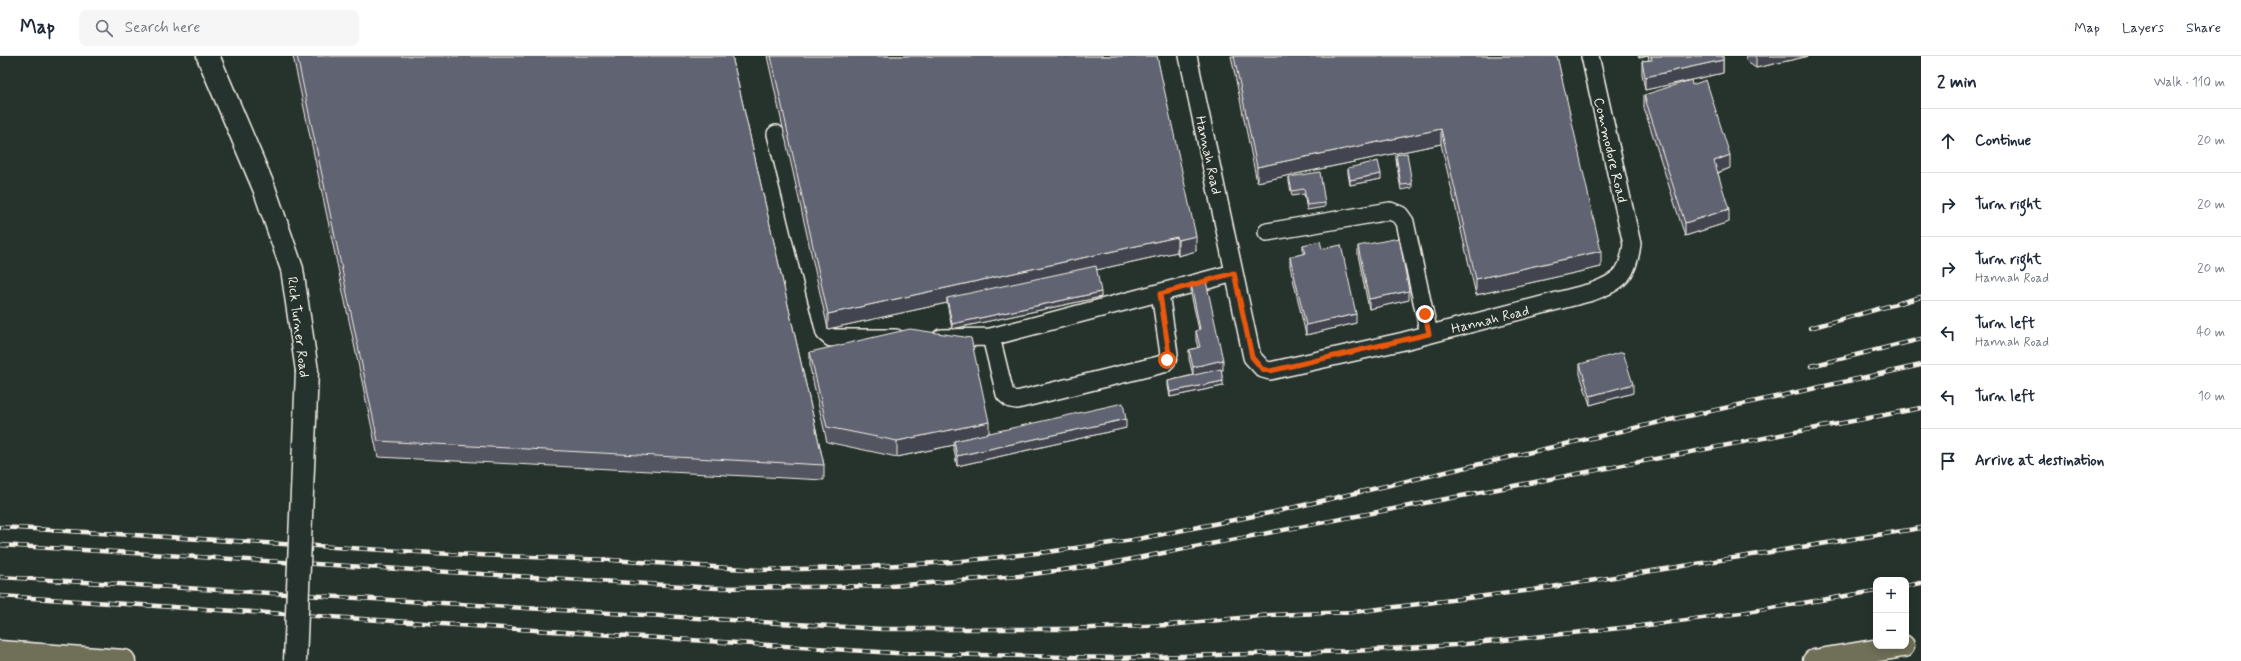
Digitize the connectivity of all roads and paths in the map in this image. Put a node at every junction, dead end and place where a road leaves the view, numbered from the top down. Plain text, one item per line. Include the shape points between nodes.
1 (208, 56) edge
2 (1188, 56) edge
3 (1590, 56) edge
4 (776, 134) dead end
5 (1267, 232) dead end
6 (1632, 244) joint
7 (1234, 273) junction
8 (1160, 294) junction
9 (1429, 334) junction
10 (991, 337) junction
11 (1921, 643) edge
12 (1909, 645) edge
13 (1887, 649) edge
14 (0, 652) edge
15 (124, 661) edge
16 (295, 661) edge
17 (1814, 661) edge

1 - 16 street, Rick Turner Road, bridge via 264,188 292,269 307,371
2 - 7 lane, Hannah Road
3 - 6 lane, Commodore Road
4 - 10 lane via 826,333 830,338
5 - 9 lane via 1396,212 1405,222
6 - 9 lane, Hannah Road via 1626,271 1606,286 1592,292
7 - 8 lane
7 - 9 lane, Hannah Road via 1252,357 1262,369 1270,371
8 - 10 lane
8 - 10 lane via 1169,354 1163,364 1029,397 1011,399 1003,389
11 - 12 highway
13 - 17 highway
14 - 15 highway

